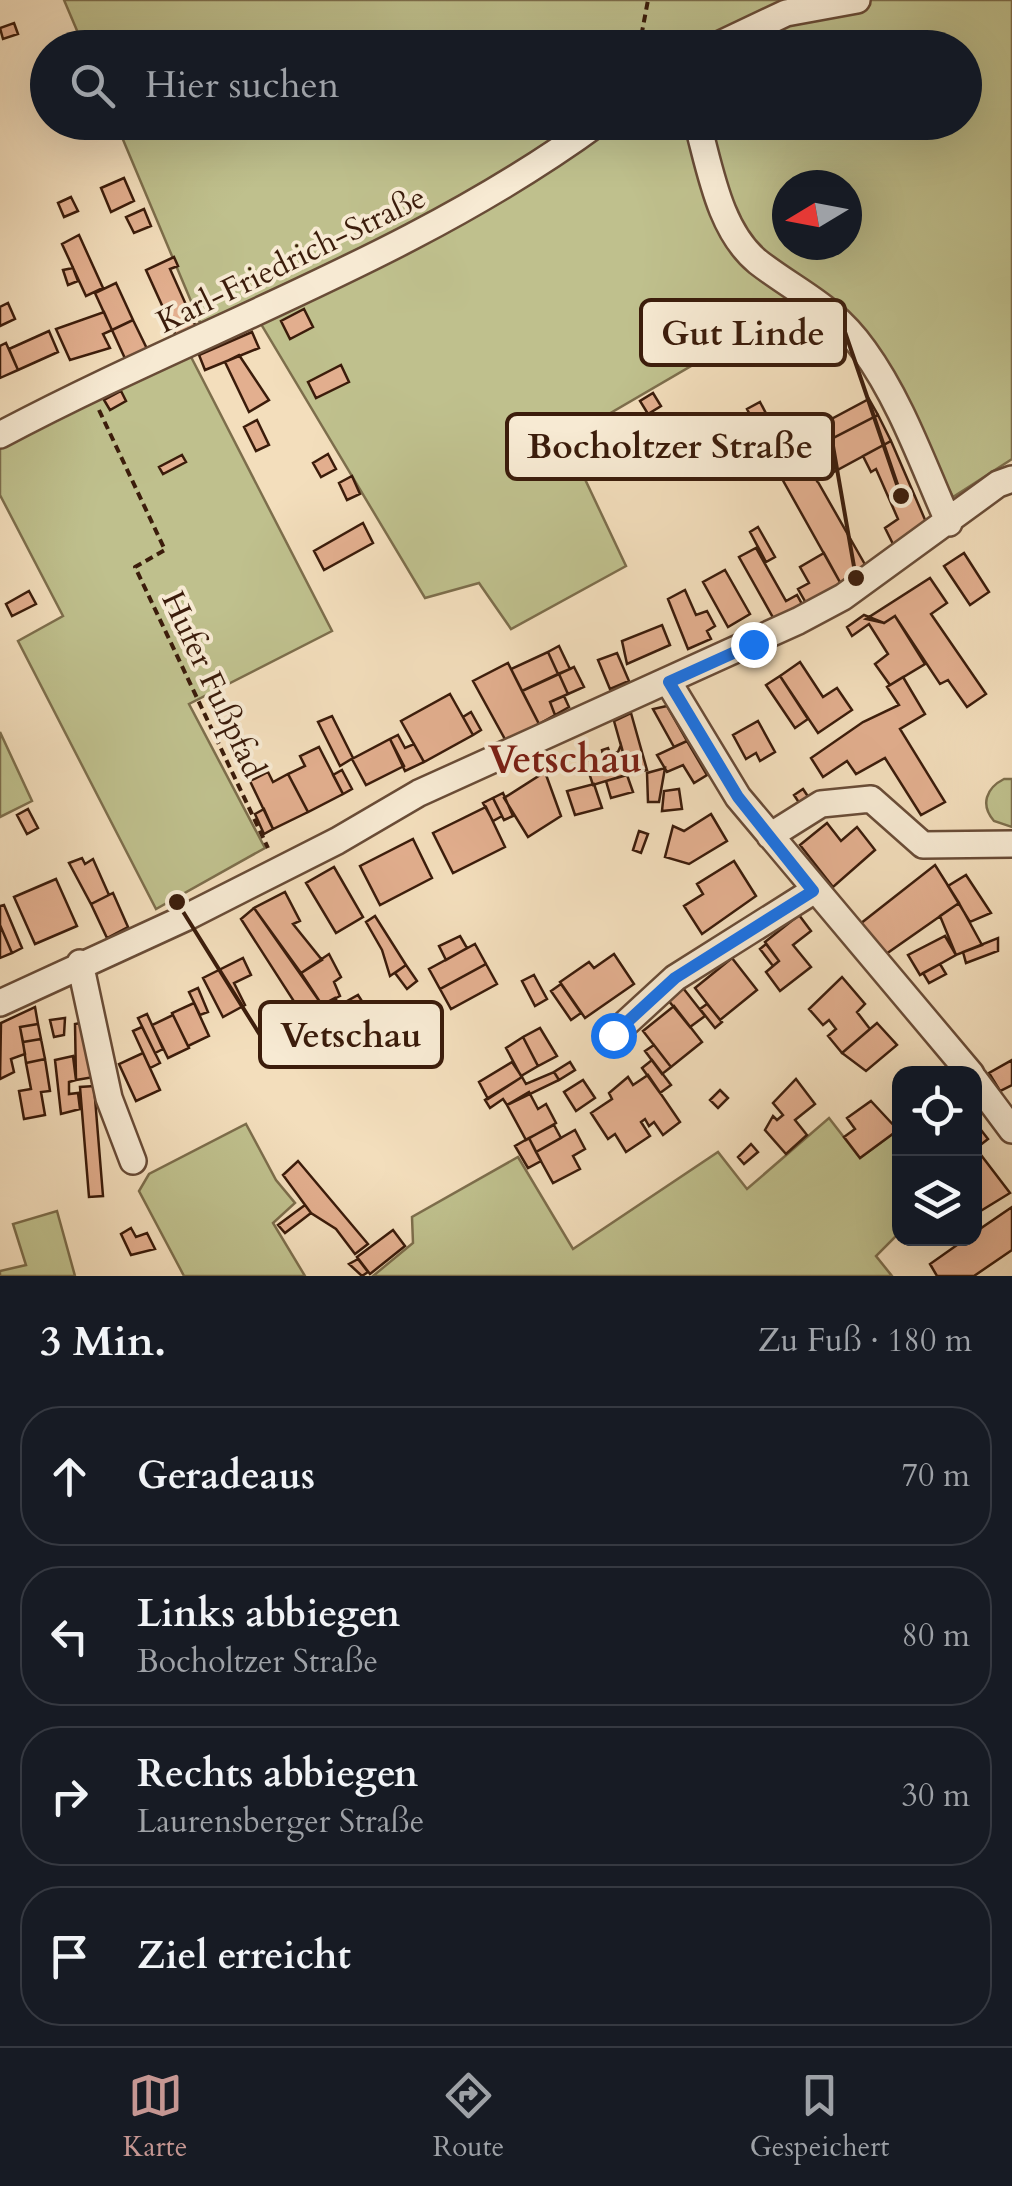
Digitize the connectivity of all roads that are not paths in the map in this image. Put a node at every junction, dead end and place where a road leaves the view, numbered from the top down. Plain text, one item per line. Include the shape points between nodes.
1 (857, 0) edge
2 (751, 30) edge
3 (571, 140) edge
4 (703, 140) edge
5 (0, 435) edge
6 (1012, 479) edge
7 (949, 522) junction
8 (669, 682) junction
9 (770, 836) junction
10 (1012, 844) edge
11 (813, 891) junction
12 (80, 963) junction
13 (0, 1003) edge
14 (613, 1035) dead end
15 (964, 1066) edge
16 (982, 1088) edge
17 (1012, 1130) edge
18 (133, 1161) dead end

1 - 2 street via 786,14
3 - 5 street, Karl-Friedrich-Straße via 394,248
4 - 7 street via 735,234 758,261 824,304 864,350
6 - 7 street
7 - 8 street via 843,597
8 - 9 street via 738,797
8 - 12 street via 419,793 185,918
9 - 10 street via 822,804 870,799 923,845
9 - 11 street
11 - 14 street via 675,978
11 - 15 street
12 - 13 street
12 - 18 street via 109,1098
16 - 17 street

